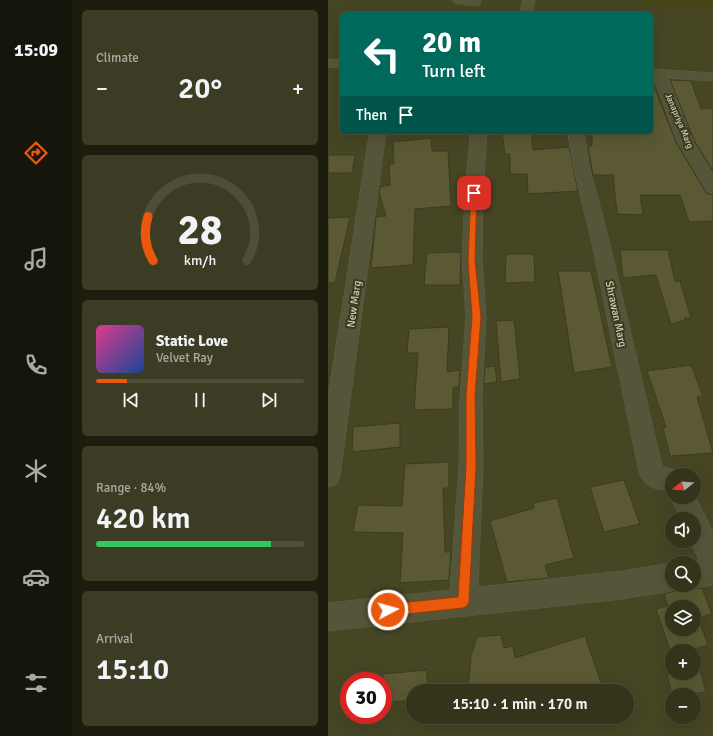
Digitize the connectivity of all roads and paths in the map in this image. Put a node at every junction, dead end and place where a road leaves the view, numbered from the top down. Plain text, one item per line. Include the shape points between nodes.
1 (459, 0) edge
2 (529, 0) edge
3 (475, 2) dead end
4 (526, 12) edge
5 (328, 63) edge
6 (340, 64) edge
7 (655, 74) edge
8 (713, 77) edge
9 (378, 134) edge
10 (479, 134) edge
11 (576, 134) edge
12 (713, 188) edge
13 (328, 476) edge
14 (665, 479) edge
15 (701, 534) edge
16 (713, 561) edge
17 (713, 571) edge
18 (701, 573) edge
19 (665, 579) edge
20 (463, 602) junction
21 (328, 617) edge

1 - 3 street
2 - 4 street
5 - 6 street
7 - 8 street
7 - 12 street, Janapriya Marg via 685,141
9 - 13 street, New Marg
10 - 20 street via 472,260 476,317 471,396 471,467
11 - 14 street, Shrawan Marg via 582,169 651,472 657,478
15 - 16 street
17 - 18 street
19 - 20 street
20 - 21 street

